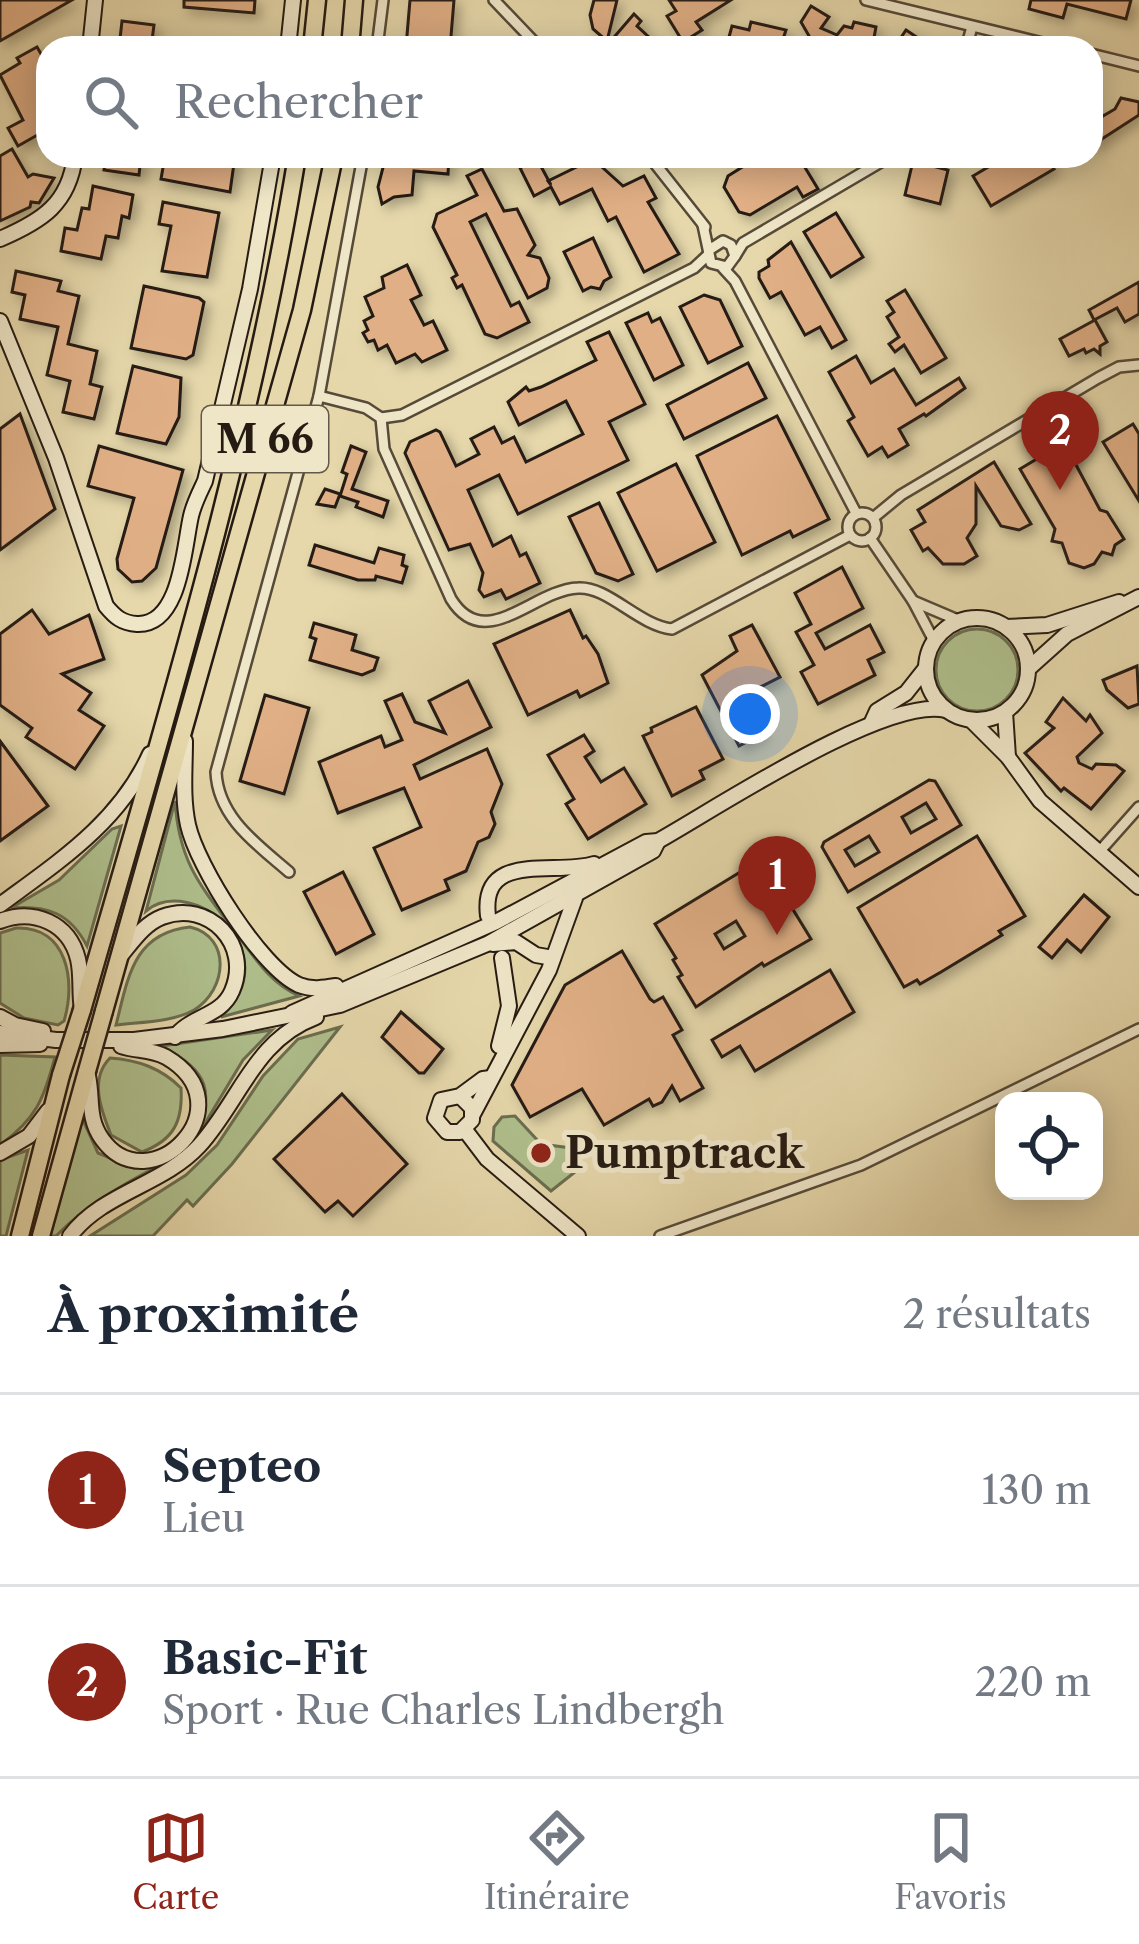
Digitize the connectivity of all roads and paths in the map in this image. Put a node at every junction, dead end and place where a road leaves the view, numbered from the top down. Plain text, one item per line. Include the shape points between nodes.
1 (95, 0) edge
2 (293, 0) edge
3 (317, 0) edge
4 (354, 0) edge
5 (383, 0) edge
6 (494, 0) edge
7 (866, 0) edge
8 (972, 27) junction
9 (92, 36) edge
10 (289, 36) edge
11 (313, 36) edge
12 (351, 36) edge
13 (378, 36) edge
14 (528, 36) edge
15 (969, 36) edge
16 (1011, 36) edge
17 (1103, 58) edge
18 (1139, 66) edge
19 (72, 168) edge
20 (271, 168) edge
21 (295, 168) edge
22 (332, 168) edge
23 (361, 168) edge
24 (659, 168) edge
25 (871, 168) edge
26 (704, 225) junction
27 (0, 239) edge
28 (723, 242) junction
29 (743, 243) junction
30 (708, 252) junction
31 (734, 259) junction
32 (719, 267) junction
33 (694, 268) junction
34 (735, 281) junction
35 (0, 321) edge
36 (1139, 365) edge
37 (319, 396) junction
38 (381, 418) junction
39 (856, 513) junction
40 (873, 518) junction
41 (850, 535) junction
42 (870, 538) junction
43 (1134, 599) edge
44 (913, 601) junction
45 (960, 621) junction
46 (1006, 627) junction
47 (934, 641) junction
48 (926, 669) junction
49 (1028, 669) junction
50 (946, 710) junction
51 (1005, 712) junction
52 (185, 718) junction
53 (971, 720) junction
54 (164, 722) junction
55 (872, 722) junction
56 (1008, 757) junction
57 (1139, 807) edge
58 (658, 841) junction
59 (1099, 853) junction
60 (604, 864) junction
61 (290, 872) dead end
62 (1139, 887) edge
63 (575, 898) junction
64 (0, 905) edge
65 (488, 916) dead end
66 (0, 921) edge
67 (488, 944) junction
68 (121, 955) junction
69 (536, 955) junction
70 (502, 958) dead end
71 (553, 958) junction
72 (544, 977) junction
73 (347, 989) junction
74 (340, 1005) junction
75 (82, 1010) junction
76 (292, 1013) junction
77 (0, 1017) edge
78 (1139, 1029) edge
79 (0, 1033) edge
80 (175, 1036) junction
81 (56, 1040) junction
82 (111, 1041) junction
83 (0, 1045) edge
84 (495, 1071) junction
85 (87, 1072) junction
86 (460, 1096) junction
87 (54, 1102) junction
88 (473, 1114) junction
89 (465, 1130) junction
90 (0, 1153) edge
91 (20, 1236) edge
92 (41, 1236) edge
93 (70, 1236) edge
94 (578, 1236) edge
95 (660, 1236) edge

1 - 9 main road
2 - 10 main road
3 - 11 highway
4 - 12 highway
5 - 13 street
6 - 14 street
7 - 8 street
8 - 15 street
8 - 16 street
17 - 18 street
19 - 27 main road via 51,214
20 - 35 main road via 205,481 158,619 131,623 113,615 100,592
21 - 54 highway, M 66 via 250,396
22 - 52 highway, M 66 via 302,310
23 - 37 street
24 - 26 street
25 - 29 street
26 - 28 street
26 - 30 street
28 - 29 street
28 - 30 street
28 - 31 street
29 - 31 street
30 - 32 street
30 - 33 street
31 - 32 street
31 - 34 street
32 - 33 street
32 - 34 street
33 - 38 street via 423,406
34 - 39 street
36 - 40 street via 1098,378
37 - 38 street
37 - 61 street via 216,772 240,831
38 - 41 street via 384,449 451,599 480,623 584,587 672,629
39 - 40 street
39 - 41 street
40 - 42 street
41 - 42 street
42 - 44 street
43 - 46 main road via 1047,625
43 - 49 main road via 1067,634
44 - 45 street
44 - 47 street
45 - 46 main road via 984,618
45 - 47 main road
46 - 49 main road
47 - 48 main road
48 - 50 main road
48 - 55 main road
49 - 51 main road
50 - 53 main road
50 - 55 main road
51 - 53 main road
51 - 56 main road
52 - 68 highway, M 66
52 - 73 main road, M 66 via 188,826 214,883 286,976 305,987
53 - 56 main road
54 - 64 main road, M 66 via 115,811
54 - 75 highway, M 66
55 - 58 main road
56 - 59 main road via 1040,801
57 - 59 street
58 - 60 main road
58 - 63 main road
59 - 62 main road
60 - 65 main road via 504,874 490,888
60 - 73 main road
63 - 67 main road
63 - 71 main road
66 - 75 main road, M 66 via 44,919 68,936
67 - 69 main road via 516,942
67 - 74 main road
68 - 80 main road via 148,924 172,914 202,916 225,932 237,962 230,997
68 - 85 highway, M 66, bridge
69 - 71 main road
69 - 72 main road
70 - 84 main road via 508,1006
71 - 72 main road
72 - 84 main road
73 - 76 main road
74 - 76 main road
74 - 93 main road via 269,1046 213,1129 176,1167 108,1204
75 - 87 highway, M 66, bridge
76 - 80 main road
77 - 81 main road
78 - 95 street via 861,1166
79 - 81 main road
80 - 82 main road
81 - 82 main road
81 - 83 main road
82 - 85 main road, M 66 via 157,1053 189,1078 199,1105 182,1144 151,1160 116,1153 96,1129
84 - 86 main road
84 - 88 main road
85 - 92 highway, M 66
86 - 88 main road
86 - 89 main road via 441,1100 435,1118 447,1132
87 - 90 main road, M 66 via 28,1136
87 - 91 highway, M 66
88 - 89 main road
89 - 94 main road via 487,1159

